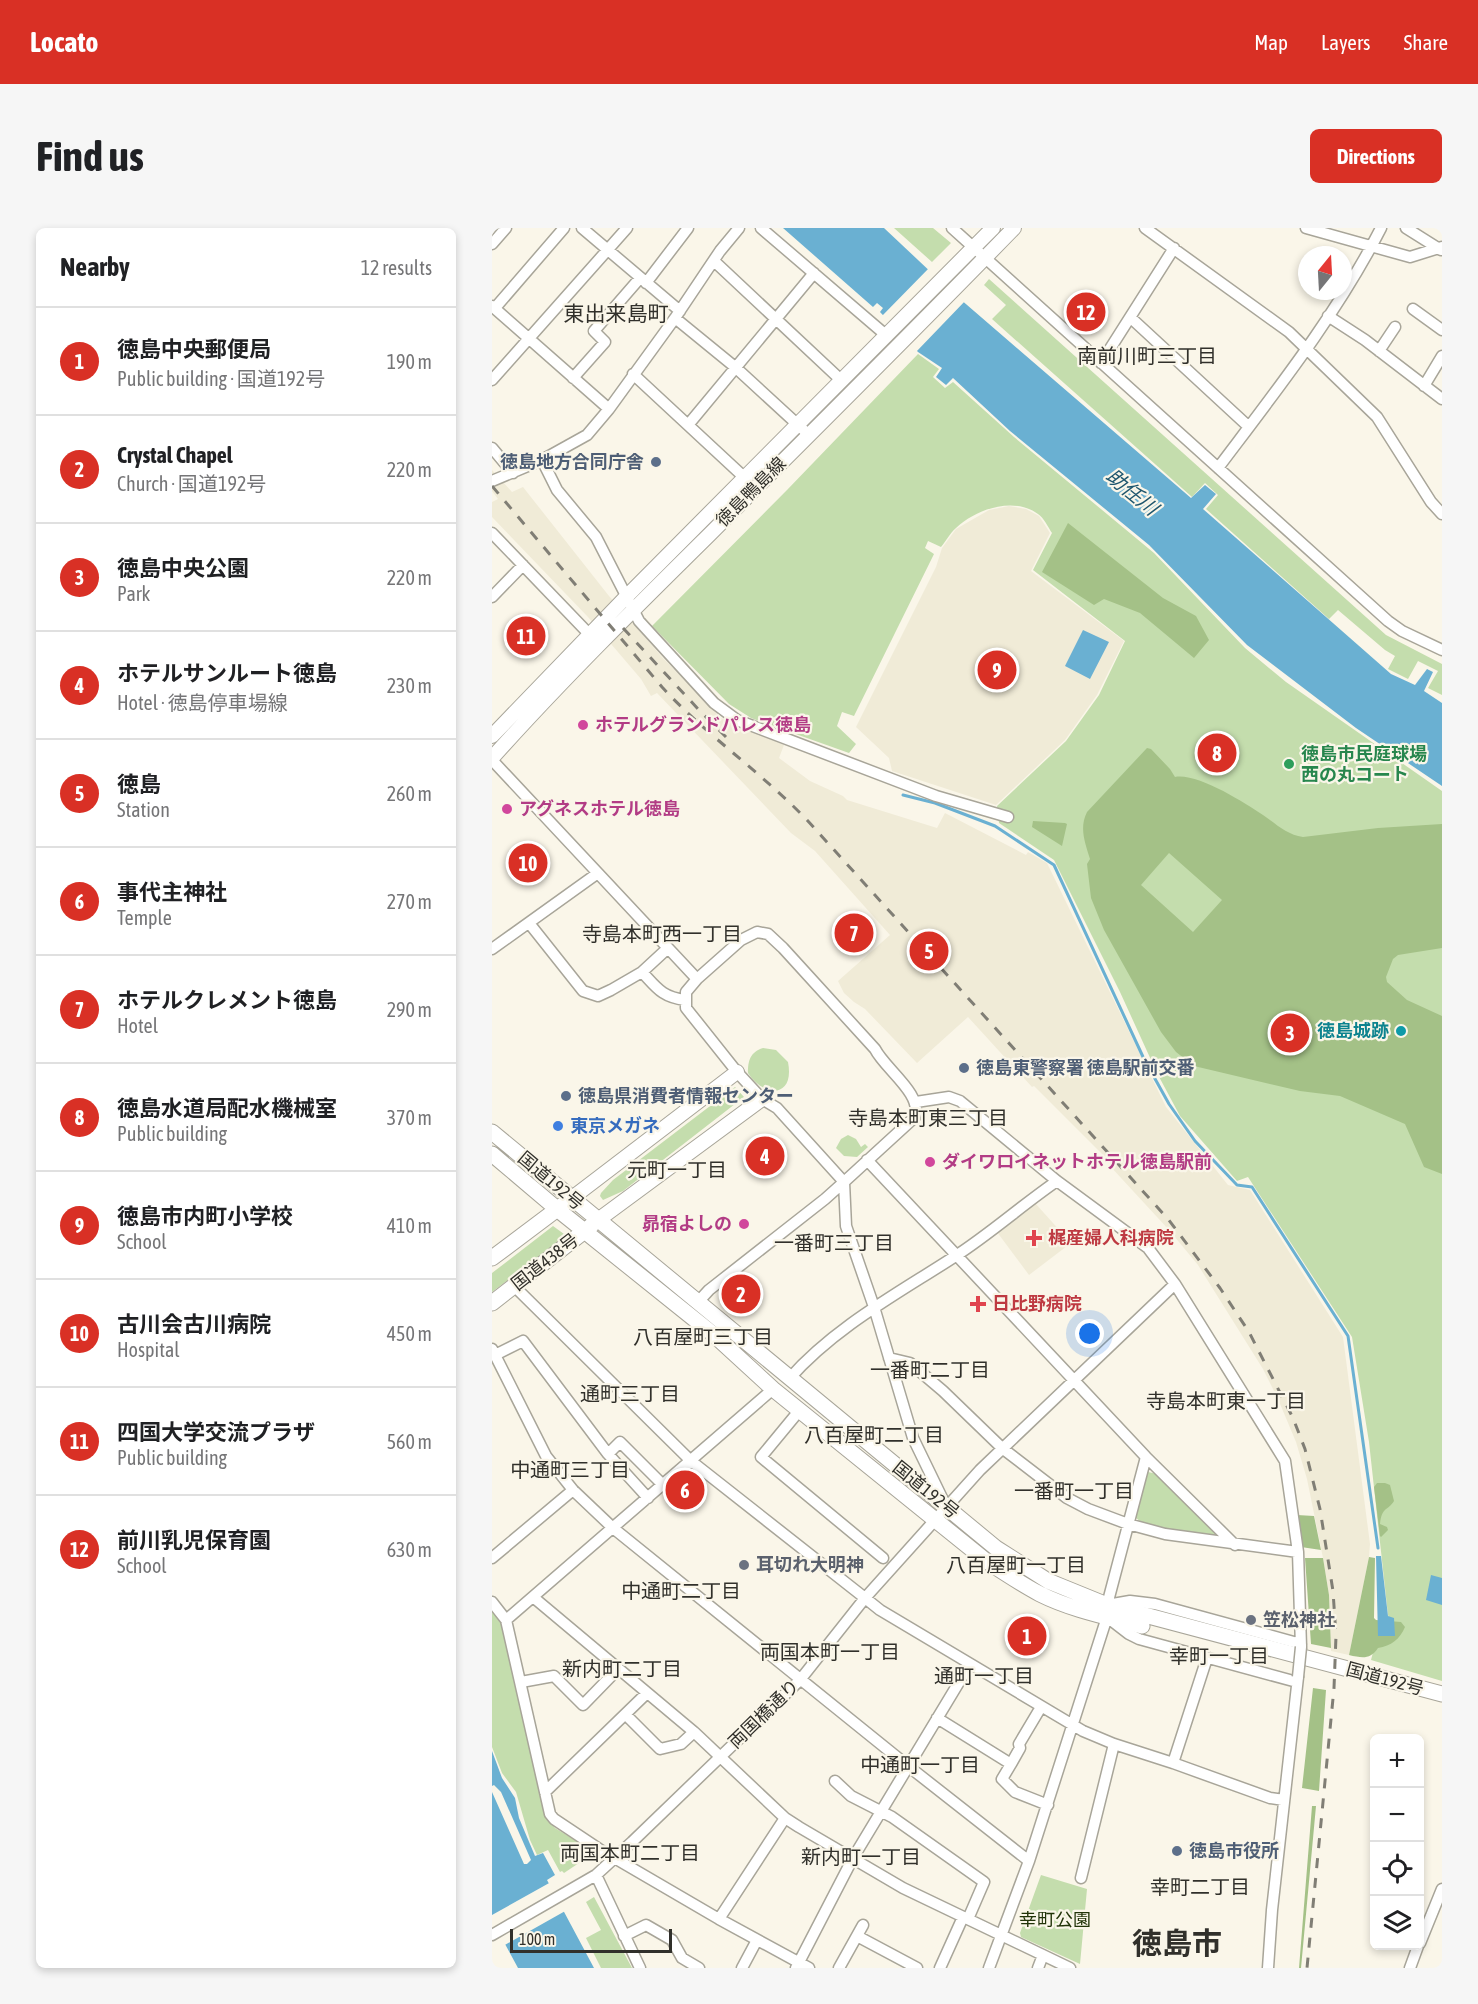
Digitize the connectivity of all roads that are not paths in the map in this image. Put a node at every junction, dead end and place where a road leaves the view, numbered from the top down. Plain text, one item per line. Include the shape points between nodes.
1 (506, 228) edge
2 (564, 228) edge
3 (582, 228) edge
4 (627, 228) edge
5 (688, 228) edge
6 (761, 228) edge
7 (951, 228) edge
8 (993, 228) edge
9 (1014, 228) edge
10 (1145, 228) edge
11 (1306, 228) edge
12 (1381, 228) edge
13 (1406, 228) edge
14 (734, 230) edge
15 (492, 244) edge
16 (1372, 245) junction
17 (973, 248) junction
18 (1174, 248) junction
19 (1441, 248) edge
20 (608, 250) junction
21 (984, 258) junction
22 (714, 261) junction
23 (814, 273) junction
24 (643, 280) junction
25 (493, 307) edge
26 (1413, 309) dead end
27 (677, 314) junction
28 (1328, 316) junction
29 (1131, 318) junction
30 (776, 319) junction
31 (1395, 327) dead end
32 (1442, 330) edge
33 (890, 333) junction
34 (529, 338) junction
35 (1305, 349) junction
36 (1378, 351) junction
37 (1442, 356) edge
38 (1101, 363) junction
39 (735, 367) junction
40 (633, 374) junction
41 (573, 378) junction
42 (492, 380) edge
43 (842, 381) junction
44 (1424, 386) junction
45 (1442, 399) edge
46 (609, 409) junction
47 (688, 424) junction
48 (798, 424) junction
49 (1249, 427) junction
50 (809, 435) junction
51 (492, 448) edge
52 (542, 460) junction
53 (1218, 468) junction
54 (513, 473) junction
55 (745, 478) junction
56 (492, 482) edge
57 (1442, 514) edge
58 (492, 533) edge
59 (523, 565) junction
60 (494, 592) edge
61 (627, 596) junction
62 (634, 609) junction
63 (590, 635) junction
64 (1441, 649) edge
65 (492, 736) edge
66 (492, 759) edge
67 (1008, 817) dead end
68 (598, 873) junction
69 (529, 923) junction
70 (668, 948) junction
71 (492, 949) edge
72 (642, 972) junction
73 (697, 979) junction
74 (685, 1000) junction
75 (736, 1072) junction
76 (762, 1099) junction
77 (916, 1102) junction
78 (492, 1132) edge
79 (492, 1154) edge
80 (867, 1160) junction
81 (1057, 1181) junction
82 (844, 1182) junction
83 (572, 1198) junction
84 (557, 1209) junction
85 (598, 1220) junction
86 (585, 1231) junction
87 (956, 1256) junction
88 (492, 1258) edge
89 (1175, 1284) junction
90 (515, 1287) junction
91 (698, 1302) junction
92 (492, 1303) edge
93 (874, 1307) junction
94 (494, 1352) edge
95 (889, 1358) junction
96 (789, 1379) junction
97 (1075, 1380) junction
98 (773, 1389) junction
99 (799, 1411) junction
100 (1002, 1448) junction
101 (608, 1454) junction
102 (1146, 1457) junction
103 (691, 1461) junction
104 (663, 1485) junction
105 (573, 1490) junction
106 (648, 1498) junction
107 (946, 1507) junction
108 (935, 1520) junction
109 (1128, 1524) junction
110 (613, 1528) junction
111 (1235, 1545) junction
112 (1298, 1552) junction
113 (492, 1558) edge
114 (883, 1558) dead end
115 (533, 1597) junction
116 (865, 1598) junction
117 (492, 1602) edge
118 (1107, 1611) junction
119 (506, 1620) junction
120 (1301, 1646) junction
121 (1207, 1658) junction
122 (970, 1664) junction
123 (618, 1669) junction
124 (800, 1680) junction
125 (1298, 1680) junction
126 (521, 1682) junction
127 (647, 1694) junction
128 (1442, 1694) edge
129 (1442, 1704) edge
130 (1041, 1707) junction
131 (626, 1715) junction
132 (937, 1718) junction
133 (1073, 1726) junction
134 (694, 1732) junction
135 (1114, 1744) junction
136 (721, 1756) junction
137 (1173, 1763) junction
138 (1011, 1764) junction
139 (908, 1766) junction
140 (835, 1781) dead end
141 (545, 1792) junction
142 (1284, 1800) junction
143 (1048, 1805) junction
144 (880, 1812) junction
145 (786, 1818) junction
146 (615, 1858) junction
147 (853, 1858) junction
148 (1029, 1861) junction
149 (596, 1875) junction
150 (1081, 1878) dead end
151 (1442, 1889) edge
152 (1438, 1907) edge
153 (965, 1918) junction
154 (719, 1919) junction
155 (862, 1924) dead end
156 (494, 1934) edge
157 (1424, 1934) edge
158 (1002, 1935) junction
159 (624, 1936) junction
160 (857, 1936) junction
161 (757, 1940) junction
162 (1417, 1950) edge
163 (1043, 1955) junction
164 (797, 1965) edge
165 (640, 1968) edge
166 (699, 1968) edge
167 (742, 1968) edge
168 (809, 1968) edge
169 (839, 1968) edge
170 (917, 1968) edge
171 (940, 1968) edge
172 (989, 1968) edge
173 (1038, 1968) edge
174 (1070, 1968) edge
175 (1268, 1968) edge
176 (1410, 1968) edge

1 - 15 street
2 - 25 street
3 - 20 street
4 - 20 street
5 - 24 street
6 - 23 street
7 - 17 street
8 - 17 main road, 徳島鴨島線
9 - 21 main road, 徳島鴨島線
10 - 18 street
11 - 16 street
12 - 16 street
13 - 19 street
14 - 22 street
16 - 19 street via 1410,257
16 - 28 street
17 - 21 street
17 - 33 main road, 徳島鴨島線
18 - 29 street
18 - 35 street via 1289,332
20 - 24 street
20 - 34 street
21 - 38 street
21 - 50 main road, 徳島鴨島線
22 - 27 street
22 - 30 street
23 - 30 street
23 - 33 street
24 - 27 street
24 - 41 street via 594,331 605,342
25 - 34 street
26 - 32 street
27 - 39 street
27 - 40 street
28 - 35 street
28 - 36 street
29 - 38 street
29 - 49 street
30 - 39 street
30 - 43 street
31 - 36 street
33 - 43 main road, 徳島鴨島線
34 - 41 street
34 - 42 street
35 - 49 street
35 - 57 street via 1377,417
36 - 44 street
37 - 44 street
38 - 53 street
39 - 47 street
39 - 48 street
40 - 46 street
40 - 47 street
41 - 46 street
43 - 48 main road, 徳島鴨島線
44 - 45 street
46 - 52 street via 587,435
47 - 55 street
48 - 50 street
48 - 55 main road, 徳島鴨島線
49 - 53 street
50 - 62 main road, 徳島鴨島線
51 - 54 street
52 - 54 street
52 - 61 street via 557,490 596,537
53 - 64 street via 1388,621
54 - 56 street
55 - 61 main road, 徳島鴨島線
58 - 59 street
59 - 60 street
59 - 63 street
61 - 62 street
61 - 63 main road, 徳島鴨島線
62 - 66 main road, 徳島鴨島線
62 - 67 street via 640,622 714,703 737,720 936,796
63 - 65 main road, 徳島鴨島線
66 - 68 street
68 - 69 street
68 - 70 street
69 - 71 street
69 - 72 street via 583,992 598,996
70 - 72 street
70 - 73 street
72 - 74 street via 664,995
73 - 74 street via 686,992
73 - 77 street via 741,940 757,932 768,934 874,1049
74 - 75 street via 689,1012
75 - 76 street
75 - 83 main road
76 - 82 street via 777,1108
76 - 85 main road
77 - 80 street via 915,1117
77 - 81 street via 949,1097 960,1101
78 - 83 highway, 国道192号
79 - 84 highway, 国道192号
80 - 82 street
80 - 87 street
81 - 87 street
81 - 89 street via 1148,1248
82 - 91 street
82 - 93 street via 846,1226
83 - 84 highway, 国道438号
83 - 85 highway, 国道192号
84 - 86 highway, 国道192号
84 - 88 highway, 国道438号
85 - 86 highway, 国道438号
85 - 91 highway, 国道192号
86 - 90 highway, 国道438号
86 - 98 highway, 国道192号 via 713,1334
87 - 93 street
87 - 97 street
89 - 97 street, 両国橋通り
89 - 112 street via 1285,1461
90 - 92 highway, 国道438号
90 - 103 street
91 - 96 highway, 国道192号
93 - 95 street
93 - 96 street
94 - 101 street via 523,1341
94 - 105 street via 546,1456
95 - 100 street via 910,1363
95 - 107 street via 913,1438
96 - 107 highway, 国道192号
97 - 100 street, 両国橋通り
97 - 102 street
98 - 99 highway, 国道192号
98 - 103 street
99 - 108 highway, 国道192号
99 - 114 street via 761,1457
100 - 107 street, 両国橋通り
100 - 109 street via 1067,1498
101 - 104 street via 620,1442
101 - 106 street
102 - 109 street
102 - 111 street
103 - 104 street
103 - 116 street
104 - 106 street
105 - 110 street
105 - 113 street
106 - 110 street
107 - 108 street, 両国橋通り
107 - 118 highway, 国道192号 via 1023,1566
108 - 116 street, 両国橋通り
108 - 118 highway, 国道192号 via 1013,1579 1042,1595
109 - 111 street
109 - 118 street
110 - 115 street
110 - 124 street
111 - 112 street
112 - 120 street
115 - 119 street
115 - 123 street
116 - 122 street
116 - 124 street, 両国橋通り
117 - 119 street
118 - 120 street via 1130,1601 1155,1604
118 - 121 street via 1139,1639
118 - 128 highway, 国道192号
118 - 129 highway, 国道192号
118 - 133 street
119 - 126 street
120 - 125 street, bridge
121 - 125 street
121 - 137 street
122 - 130 street
122 - 132 street
123 - 126 street via 583,1705 554,1676
123 - 127 street
124 - 136 street, 両国橋通り
124 - 139 street
125 - 142 street
126 - 141 street
127 - 131 street
127 - 134 street
130 - 133 street
130 - 138 street
131 - 134 street via 660,1749 681,1744
131 - 141 street
132 - 138 street
132 - 139 street
133 - 135 street
133 - 143 street
134 - 136 street
135 - 137 street
135 - 150 street
136 - 145 street
136 - 146 street, 両国橋通り
137 - 142 street
138 - 143 street via 1002,1779 1015,1791
139 - 144 street
139 - 148 street
140 - 144 street via 851,1796
141 - 146 street via 554,1820
142 - 175 street
143 - 148 street
144 - 147 street
144 - 153 street via 927,1840 984,1882
145 - 147 street
145 - 154 street
146 - 149 street, 両国橋通り
146 - 154 street
147 - 153 street
147 - 164 street
148 - 158 street
149 - 156 street, 両国橋通り
149 - 159 street
151 - 152 street
152 - 157 street
153 - 158 street
153 - 171 street
154 - 161 street
155 - 160 street
158 - 163 street
158 - 172 street
159 - 165 street
159 - 166 street via 646,1925 672,1940 682,1958
160 - 169 street
160 - 170 street
161 - 164 street
161 - 167 street
162 - 176 street
163 - 173 street
163 - 174 street
164 - 168 street

